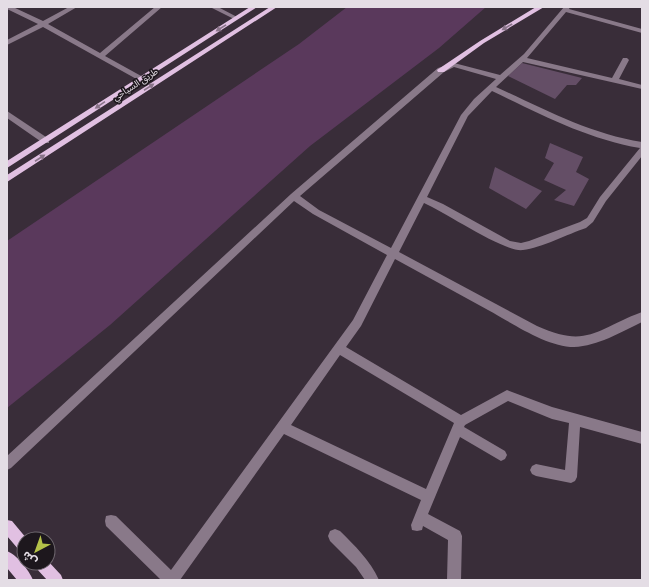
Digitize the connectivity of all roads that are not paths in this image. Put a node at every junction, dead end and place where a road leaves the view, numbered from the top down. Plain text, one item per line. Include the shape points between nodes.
1 (8, 7) edge
2 (74, 7) edge
3 (159, 7) edge
4 (213, 7) edge
5 (254, 7) edge
6 (541, 7) edge
7 (274, 8) edge
8 (565, 8) edge
9 (236, 18) junction
10 (43, 24) junction
11 (248, 24) junction
12 (642, 31) edge
13 (7, 43) edge
14 (100, 58) junction
15 (521, 59) junction
16 (625, 60) dead end
17 (440, 70) junction
18 (501, 78) junction
19 (140, 79) junction
20 (614, 81) junction
21 (642, 87) edge
22 (491, 88) junction
23 (7, 114) edge
24 (46, 141) junction
25 (642, 146) edge
26 (642, 150) edge
27 (7, 165) edge
28 (7, 179) edge
29 (294, 196) junction
30 (422, 199) junction
31 (394, 253) junction
32 (642, 317) edge
33 (339, 348) junction
34 (575, 419) junction
35 (459, 425) junction
36 (284, 427) junction
37 (642, 438) edge
38 (501, 455) dead end
39 (7, 464) edge
40 (536, 470) dead end
41 (428, 497) junction
42 (111, 521) dead end
43 (7, 526) edge
44 (16, 536) edge
45 (335, 536) dead end
46 (7, 558) edge
47 (48, 571) edge
48 (26, 580) edge
49 (56, 580) edge
50 (171, 580) edge
51 (372, 580) edge
52 (454, 580) edge

1 - 10 street
2 - 10 street
3 - 14 street
4 - 9 street
5 - 9 main road, طريق السياحي
6 -> 17 main road
7 - 11 main road, طريق السياحي
8 - 12 street
8 - 15 street
9 - 11 main road
9 -> 19 main road, طريق السياحي
10 - 13 street
10 - 14 street
28 -> 11 main road, طريق السياحي
14 - 19 street
15 - 18 street
15 - 20 street
16 - 20 street
17 - 18 street via 454,65
17 - 29 street
18 - 22 street
19 -> 24 main road, طريق السياحي
20 - 21 street
22 - 25 street via 611,140
22 - 30 street via 465,115
23 - 24 street
24 - 27 main road, طريق السياحي
26 - 30 street via 606,195 590,220 530,246 508,244 440,206
29 - 31 street via 316,212
29 - 39 street
30 - 31 street
31 - 32 street via 556,339 572,342 584,340
31 - 33 street via 357,323
33 - 35 street
33 - 36 street
34 - 35 street via 507,395
34 - 37 street
34 - 40 street via 571,477
35 - 38 street
35 - 41 street
36 - 41 street
36 - 50 street
41 - 52 street via 418,521 455,536
42 - 50 street
43 - 44 main road
45 - 51 street via 361,562
46 - 48 main road
47 - 49 main road

